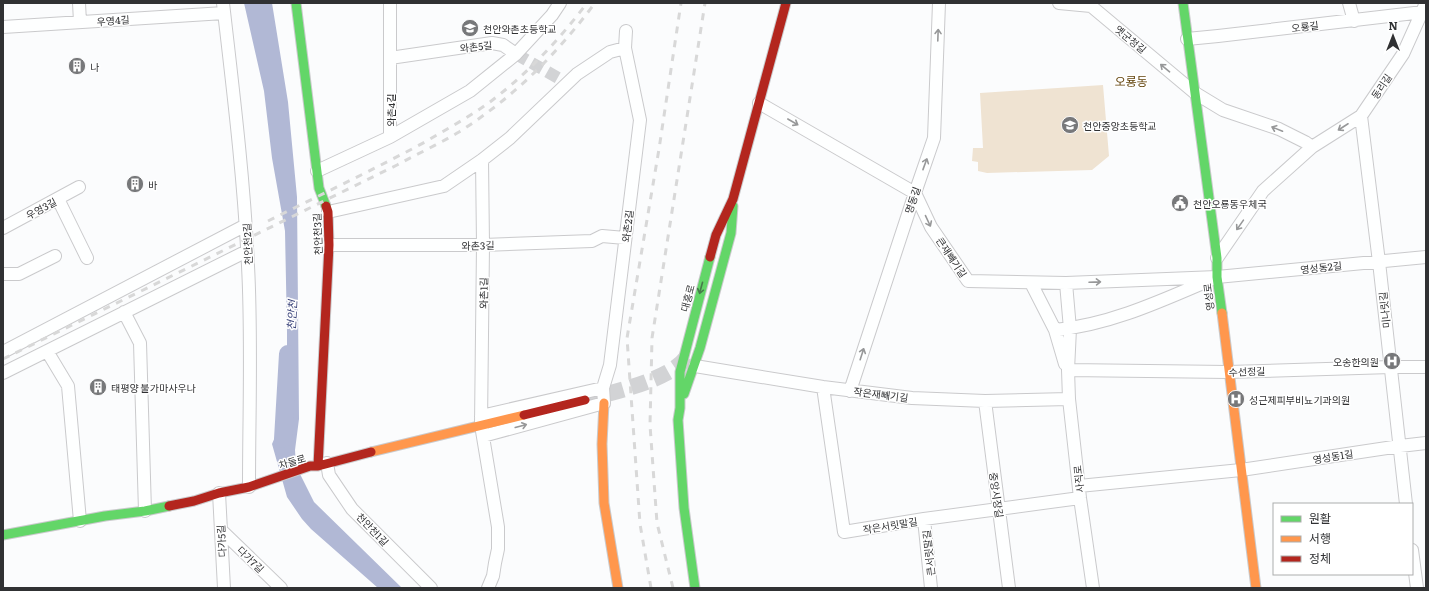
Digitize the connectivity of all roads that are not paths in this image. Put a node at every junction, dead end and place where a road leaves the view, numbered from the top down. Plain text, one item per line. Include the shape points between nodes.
1 (80, 3) edge
2 (296, 3) edge
3 (390, 3) edge
4 (560, 3) edge
5 (786, 3) edge
6 (939, 3) edge
7 (1058, 3) edge
8 (1183, 3) edge
9 (1349, 3) edge
10 (223, 8) edge
11 (1424, 8) edge
12 (1354, 21) junction
13 (80, 22) junction
14 (3, 27) edge
15 (626, 30) dead end
16 (1188, 39) junction
17 (626, 48) junction
18 (516, 54) junction
19 (390, 58) junction
20 (1195, 93) junction
21 (759, 103) junction
22 (1360, 116) junction
23 (390, 137) junction
24 (1312, 147) junction
25 (482, 160) junction
26 (317, 171) junction
27 (79, 188) dead end
28 (915, 192) junction
29 (58, 199) junction
30 (733, 199) junction
31 (328, 212) junction
32 (246, 225) junction
33 (3, 228) edge
34 (626, 238) junction
35 (329, 245) junction
36 (483, 245) junction
37 (247, 251) junction
38 (55, 256) dead end
39 (1426, 257) edge
40 (87, 258) dead end
41 (1217, 258) junction
42 (1379, 262) junction
43 (3, 274) edge
44 (1217, 277) junction
45 (1031, 283) junction
46 (1066, 283) junction
47 (124, 312) junction
48 (1070, 329) junction
49 (1055, 330) junction
50 (695, 343) dead end
51 (47, 351) junction
52 (3, 352) edge
53 (695, 366) junction
54 (1391, 367) junction
55 (1426, 368) edge
56 (1068, 370) junction
57 (1228, 372) junction
58 (3, 373) edge
59 (603, 388) junction
60 (823, 388) junction
61 (850, 391) junction
62 (1069, 399) junction
63 (585, 400) tunnel mouth
64 (985, 401) junction
65 (604, 403) junction
66 (680, 408) junction
67 (482, 425) junction
68 (1426, 443) edge
69 (1400, 446) junction
70 (318, 465) junction
71 (1241, 470) junction
72 (249, 487) junction
73 (1080, 492) junction
74 (219, 493) junction
75 (1406, 503) edge
76 (999, 508) junction
77 (145, 512) junction
78 (924, 519) junction
79 (80, 521) junction
80 (221, 530) junction
81 (3, 535) edge
82 (3, 538) edge
83 (1413, 558) edge
84 (224, 588) edge
85 (281, 588) edge
86 (431, 588) edge
87 (488, 588) edge
88 (618, 588) edge
89 (695, 588) edge
90 (931, 588) edge
91 (1009, 588) edge
92 (1093, 588) edge
93 (1256, 588) edge
94 (1417, 588) edge

1 - 13 street
2 - 26 street, 천안천3길
3 - 19 street, 와촌4길
4 - 18 street
5 - 21 street, 대흥로
28 -> 6 street, 명동길 via 934,138
20 -> 7 street, 옛군청길 via 1091,6
8 - 16 street, 영성로
9 - 12 street
10 - 13 street, 우영4길
10 - 32 street, 천안천2길
11 - 12 street, 오룡길
11 - 22 street, 동리길 via 1403,54
12 - 16 street, 오룡길
13 - 14 street, 우영4길
15 - 17 street, 와촌2길
16 - 20 street, 영성로
17 - 25 street via 610,52 577,74 510,138
17 - 34 street, 와촌2길 via 640,120
18 - 19 street, 와촌5길 via 503,45 492,43
18 - 23 street via 470,91
19 - 23 street, 와촌4길
24 -> 20 street via 1278,129 1223,110
20 - 41 street, 영성로
21 -> 28 street
21 - 30 street, 대흥로
22 -> 24 street, 동리길
22 - 42 street, 미나릿길
23 - 26 street, 와촌4길
24 -> 41 street, 동리길 via 1264,191
25 - 31 street via 444,186
25 - 36 street, 와촌1길
26 - 31 street, 천안천3길 via 319,188
27 - 29 street, 우영3길
28 -> 45 street, 큰재빼기길 via 931,227 968,281
61 -> 28 street, 명동길
29 - 33 street, 우영3길
29 - 40 street
30 - 50 street
30 - 53 street, 대흥로 via 731,234
30 -> 66 street, 대흥로 via 716,235 688,339 680,372
31 - 35 street, 천안천3길
32 - 37 street, 천안천2길
32 - 52 street
34 - 36 street, 와촌3길 via 602,236 592,241
34 - 59 street, 와촌2길 via 610,366
35 - 36 street, 와촌3길
35 - 70 street, 천안천3길
36 - 67 street, 와촌1길
37 - 47 street
37 - 72 street, 천안천2길
38 - 43 street via 19,274
39 - 42 street, 영성동2길
41 - 44 street, 영성로
42 - 44 street, 영성동2길
42 - 54 street, 미나릿길
46 -> 44 street, 큰재빼기길
44 - 48 street via 1114,318
44 - 57 street, 영성로
45 - 46 street, 큰재빼기길
45 - 49 street, 사직로
46 - 48 street, 사직로
47 - 51 street
47 - 77 street via 140,343
48 - 49 street
48 - 56 street, 사직로
49 - 56 street, 사직로
51 - 58 street
51 - 79 street via 68,386
53 - 60 street, 작은재빼기길
53 - 66 street, 대흥로
54 - 55 street, 수선정길
54 - 57 street, 수선정길
54 - 69 street, 미나릿길
56 - 57 street, 수선정길
56 - 62 street, 사직로
57 - 71 street, 영성로
59 - 65 street, 와촌2길
59 - 67 street
60 - 61 street, 작은재빼기길
60 - 78 street, 작은서릿말길 via 844,532
61 - 64 street, 작은재빼기길 via 912,398
62 - 64 street, 작은재빼기길
62 - 73 street, 사직로
63 - 67 street, 차돌로
64 - 76 street, 중앙시장길
67 -> 65 street
65 - 88 street via 604,503
66 - 89 street, 대흥로 via 678,420 684,508
67 - 70 street, 차돌로
67 - 87 street, 와촌1길 via 498,528 498,548
68 - 69 street, 영성동1길
69 - 71 street, 영성동1길
69 - 75 street, 미나릿길
70 - 72 street, 차돌로
70 - 86 street, 천안천1길 via 329,475 352,508
71 - 73 street, 영성동1길
71 - 93 street, 영성로
72 - 74 street, 차돌로
73 - 76 street, 작은서릿말길
73 - 92 street, 사직로
74 - 77 street, 차돌로
74 - 80 street, 다가5길
76 - 78 street, 작은서릿말길
76 - 91 street, 중앙시장길
77 - 79 street, 차돌로
78 - 90 street, 큰서릿말길
79 - 81 street, 차돌로
80 - 84 street, 다가5길
80 - 85 street, 다가7길
81 - 82 street
83 - 94 street

